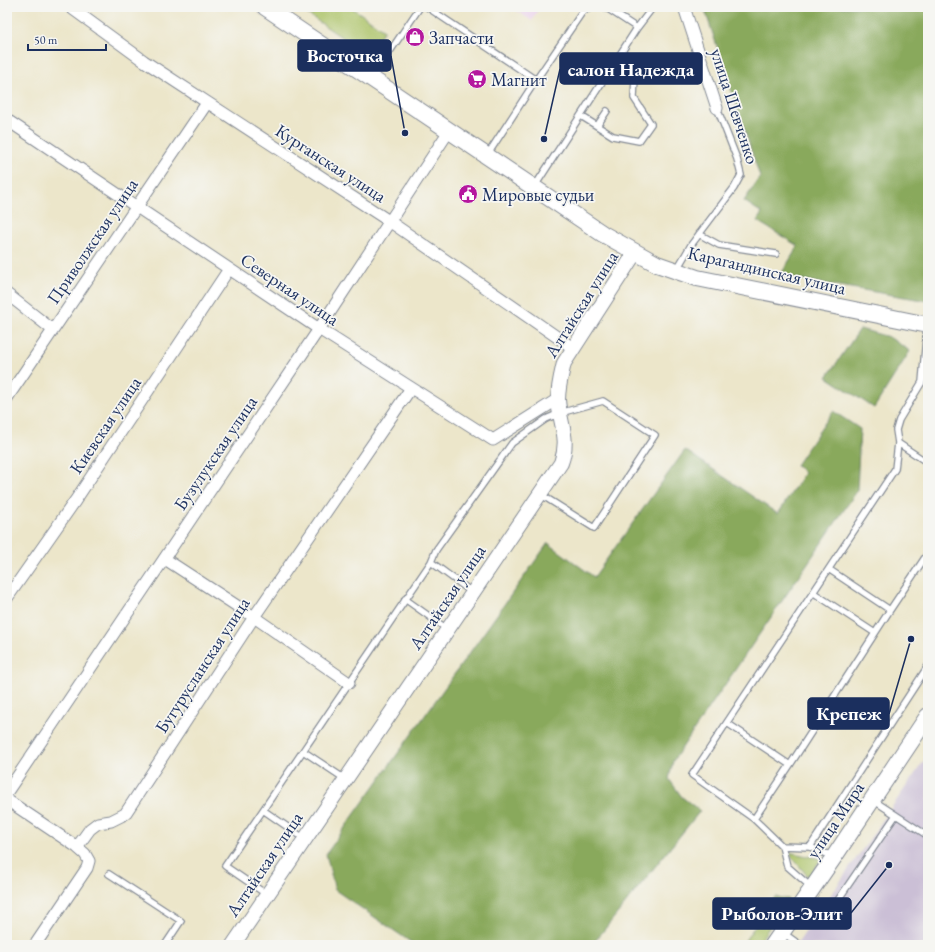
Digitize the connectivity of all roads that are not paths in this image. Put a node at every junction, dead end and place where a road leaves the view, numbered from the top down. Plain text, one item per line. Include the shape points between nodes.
1 (70, 7) edge
2 (265, 7) edge
3 (420, 7) edge
4 (427, 7) edge
5 (592, 7) edge
6 (605, 7) edge
7 (653, 7) edge
8 (684, 7) edge
9 (582, 9) edge
10 (637, 28) junction
11 (617, 59) junction
12 (372, 79) junction
13 (536, 80) junction
14 (207, 103) junction
15 (717, 108) joint
16 (608, 111) dead end
17 (581, 116) junction
18 (7, 120) edge
19 (597, 126) junction
20 (449, 131) junction
21 (487, 157) junction
22 (533, 188) junction
23 (136, 207) junction
24 (389, 221) junction
25 (699, 234) junction
26 (635, 253) junction
27 (776, 254) dead end
28 (229, 269) junction
29 (676, 271) junction
30 (7, 294) edge
31 (928, 325) edge
32 (53, 330) junction
33 (319, 330) junction
34 (573, 348) junction
35 (925, 383) edge
36 (411, 388) junction
37 (7, 398) edge
38 (558, 399) junction
39 (560, 413) junction
40 (898, 443) junction
41 (928, 463) edge
42 (540, 494) junction
43 (928, 553) edge
44 (165, 559) junction
45 (431, 562) junction
46 (830, 570) junction
47 (814, 592) junction
48 (473, 593) junction
49 (7, 598) edge
50 (405, 599) junction
51 (890, 610) junction
52 (254, 617) junction
53 (448, 630) junction
54 (875, 633) junction
55 (928, 666) edge
56 (348, 683) junction
57 (928, 716) edge
58 (727, 724) junction
59 (303, 751) junction
60 (790, 765) junction
61 (345, 779) junction
62 (7, 792) edge
63 (7, 800) edge
64 (873, 800) junction
65 (263, 810) junction
66 (896, 815) junction
67 (754, 819) junction
68 (928, 836) edge
69 (304, 838) junction
70 (782, 846) junction
71 (77, 847) junction
72 (810, 847) junction
73 (834, 857) junction
74 (109, 874) dead end
75 (813, 889) junction
76 (266, 894) junction
77 (838, 900) dead end
78 (778, 939) edge
79 (35, 945) edge
80 (165, 945) edge
81 (233, 945) edge
82 (800, 945) edge

1 - 14 street, Курганская улица
2 - 12 main road, Карагандинская улица
3 - 12 lane
4 - 13 lane
5 - 9 lane
6 - 10 lane
7 - 10 lane
8 - 15 street, улица Шевченко
9 - 13 lane
10 - 11 lane
11 - 17 lane
11 - 19 lane via 635,77 634,98 650,124 639,141 613,136
12 - 20 main road, Карагандинская улица
13 - 21 lane
14 - 23 street, Приволжская улица
14 - 24 street, Курганская улица
15 - 25 lane, улица Шевченко via 741,175
16 - 19 lane
17 - 19 lane
17 - 22 lane
18 - 23 street, Северная улица
20 - 21 main road, Карагандинская улица
20 - 24 street, Бузулукская улица
21 - 22 main road, Карагандинская улица
22 - 26 main road, Карагандинская улица
23 - 28 street, Северная улица
23 - 32 street, Приволжская улица
24 - 33 street, Бузулукская улица
24 - 34 street, Курганская улица
25 - 27 lane via 719,245
25 - 29 lane, улица Шевченко
26 - 29 main road, Карагандинская улица
26 - 34 street, Алтайская улица
28 - 33 street, Северная улица
28 - 49 street, Киевская улица
29 - 31 main road, Карагандинская улица via 697,278
30 - 32 street
31 - 35 lane
32 - 37 street, Приволжская улица
33 - 36 street, Северная улица
33 - 44 street, Бузулукская улица
34 - 38 street, Алтайская улица via 564,363
35 - 40 lane via 899,420 896,430
36 - 38 street, Северная улица via 493,440
36 - 52 street, Бугурусланская улица
38 - 39 street, Алтайская улица
39 - 42 street, Алтайская улица via 566,450 561,463
39 - 42 lane via 602,401 655,435 594,528
39 - 45 lane via 546,419 512,443 436,550
40 - 41 lane
40 - 46 lane via 895,469
42 - 48 street, Алтайская улица
43 - 51 lane
44 - 52 street
44 - 62 street, Бузулукская улица
45 - 48 lane
45 - 50 lane
46 - 47 lane
46 - 51 lane
47 - 54 lane
47 - 58 lane
48 - 53 street, Алтайская улица
50 - 53 lane
50 - 56 lane
51 - 54 lane
52 - 56 street
52 - 71 street, Бугурусланская улица via 125,814 111,821 98,823 90,829
53 - 61 street, Алтайская улица
54 - 60 lane
55 - 72 lane
56 - 59 lane
57 - 64 main road, улица Мира
58 - 60 lane
58 - 67 lane via 692,775
59 - 61 lane
59 - 65 lane
60 - 67 lane
61 - 69 street, Алтайская улица
63 - 71 street
64 - 66 lane
64 - 73 main road, улица Мира
65 - 69 lane
65 - 76 lane via 225,866
66 - 68 lane
66 - 77 lane
67 - 70 lane
69 - 76 street, Алтайская улица
70 - 72 lane
70 - 75 lane via 787,866
71 - 79 street via 85,854 87,868
72 - 73 lane
73 - 75 main road, улица Мира
74 - 80 lane via 180,921
75 - 78 main road, улица Мира
76 - 81 street, Алтайская улица
78 - 82 lane

